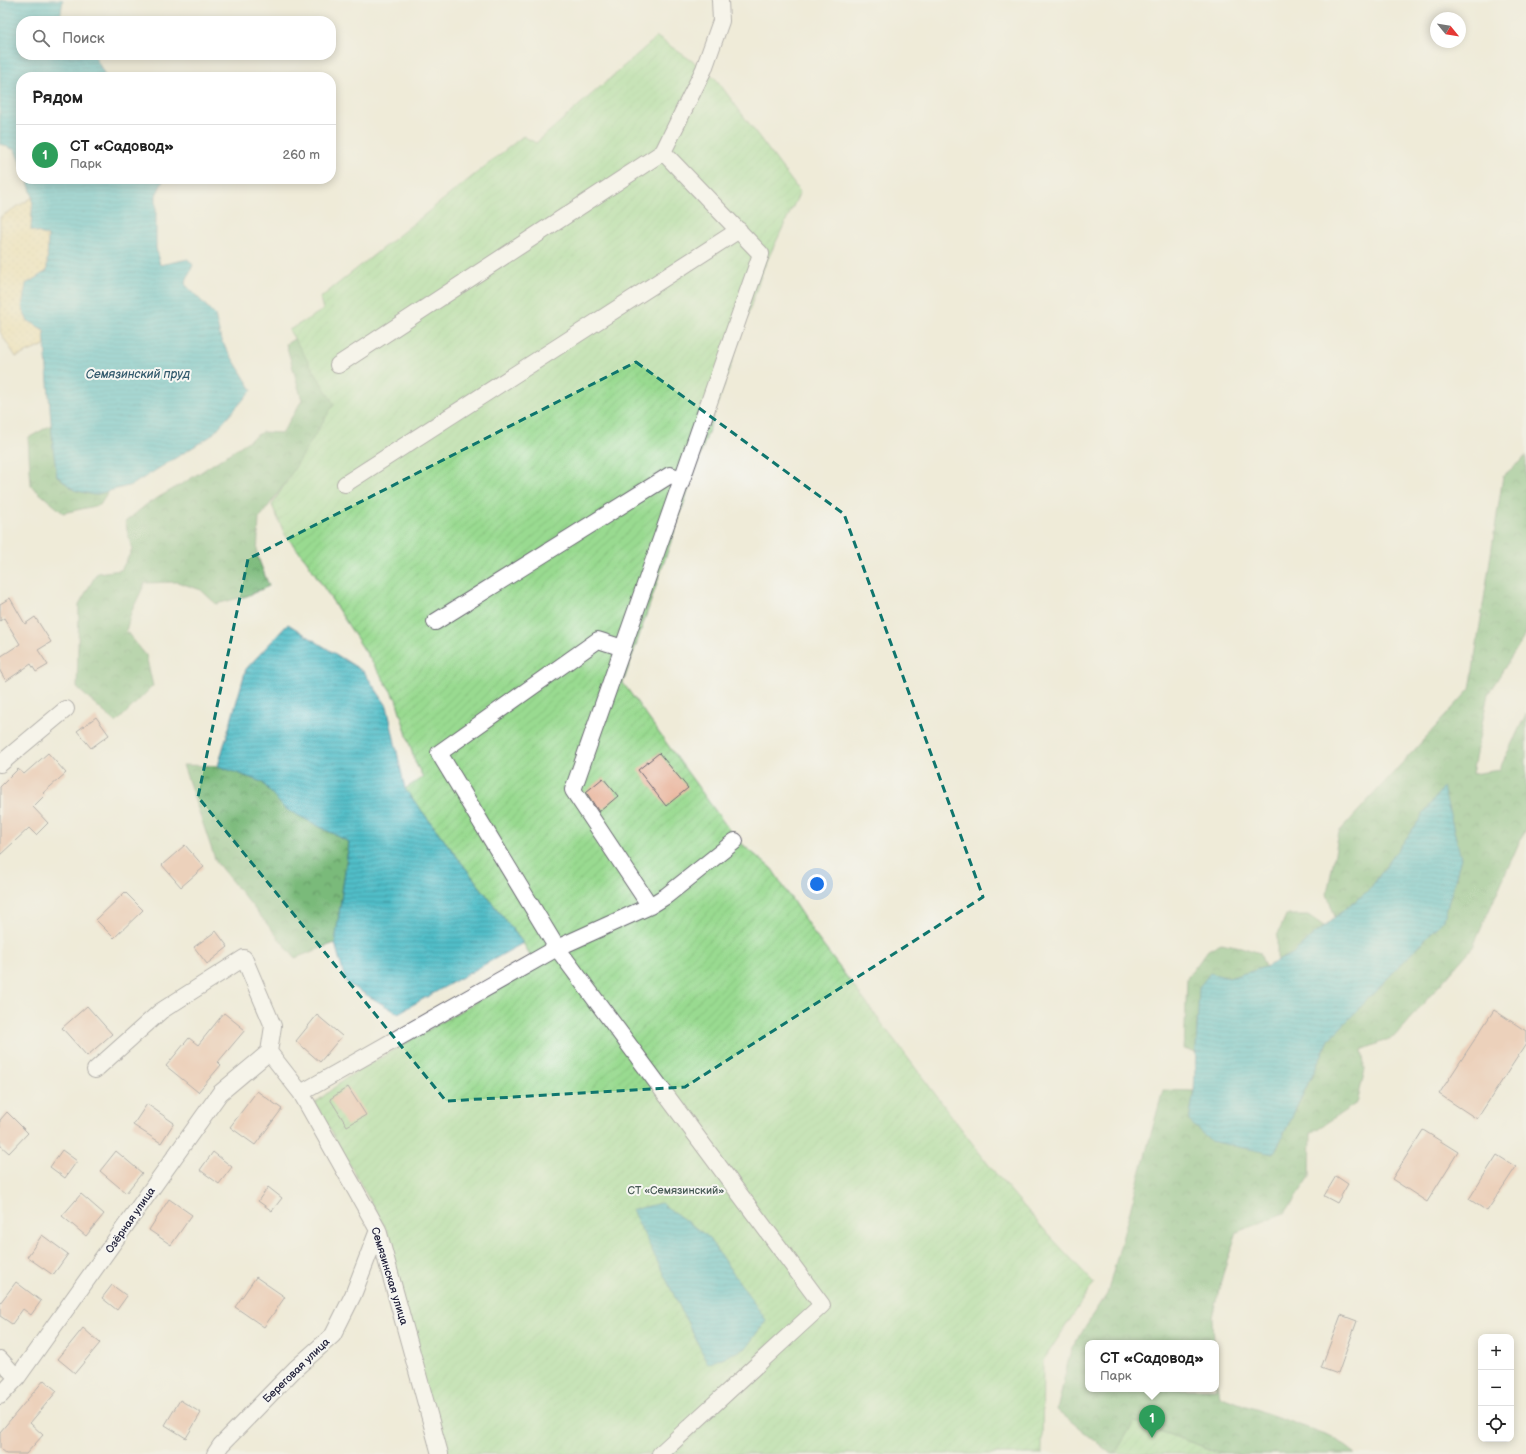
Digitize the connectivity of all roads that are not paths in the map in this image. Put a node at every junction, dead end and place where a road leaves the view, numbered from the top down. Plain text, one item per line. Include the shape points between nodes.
1 (720, 0) edge
2 (663, 152) junction
3 (738, 230) junction
4 (338, 365) dead end
5 (682, 479) junction
6 (345, 484) dead end
7 (435, 622) dead end
8 (623, 648) junction
9 (66, 709) dead end
10 (0, 764) edge
11 (735, 841) dead end
12 (650, 906) junction
13 (556, 948) junction
14 (269, 1052) junction
15 (95, 1070) dead end
16 (301, 1093) junction
17 (378, 1230) junction
18 (0, 1359) edge
19 (17, 1378) junction
20 (0, 1396) edge
21 (215, 1454) edge
22 (440, 1454) edge
23 (660, 1454) edge

1 - 2 street via 721,21 704,69
2 - 3 street
2 - 4 street
3 - 5 street via 761,254
3 - 6 street
5 - 7 street via 670,475
5 - 8 street
8 - 12 street via 573,790
8 - 13 street via 598,640 439,753
9 - 10 street
11 - 12 street
12 - 13 street
13 - 16 street
13 - 23 street via 822,1305
14 - 15 street via 272,1026 244,958 161,1011
14 - 16 street, Семязинская улица
14 - 19 street, Озёрная улица via 220,1093
16 - 17 street, Семязинская улица
17 - 21 street, Береговая улица via 333,1335 295,1369
17 - 22 street, Семязинская улица
18 - 19 street
19 - 20 street, Озёрная улица

